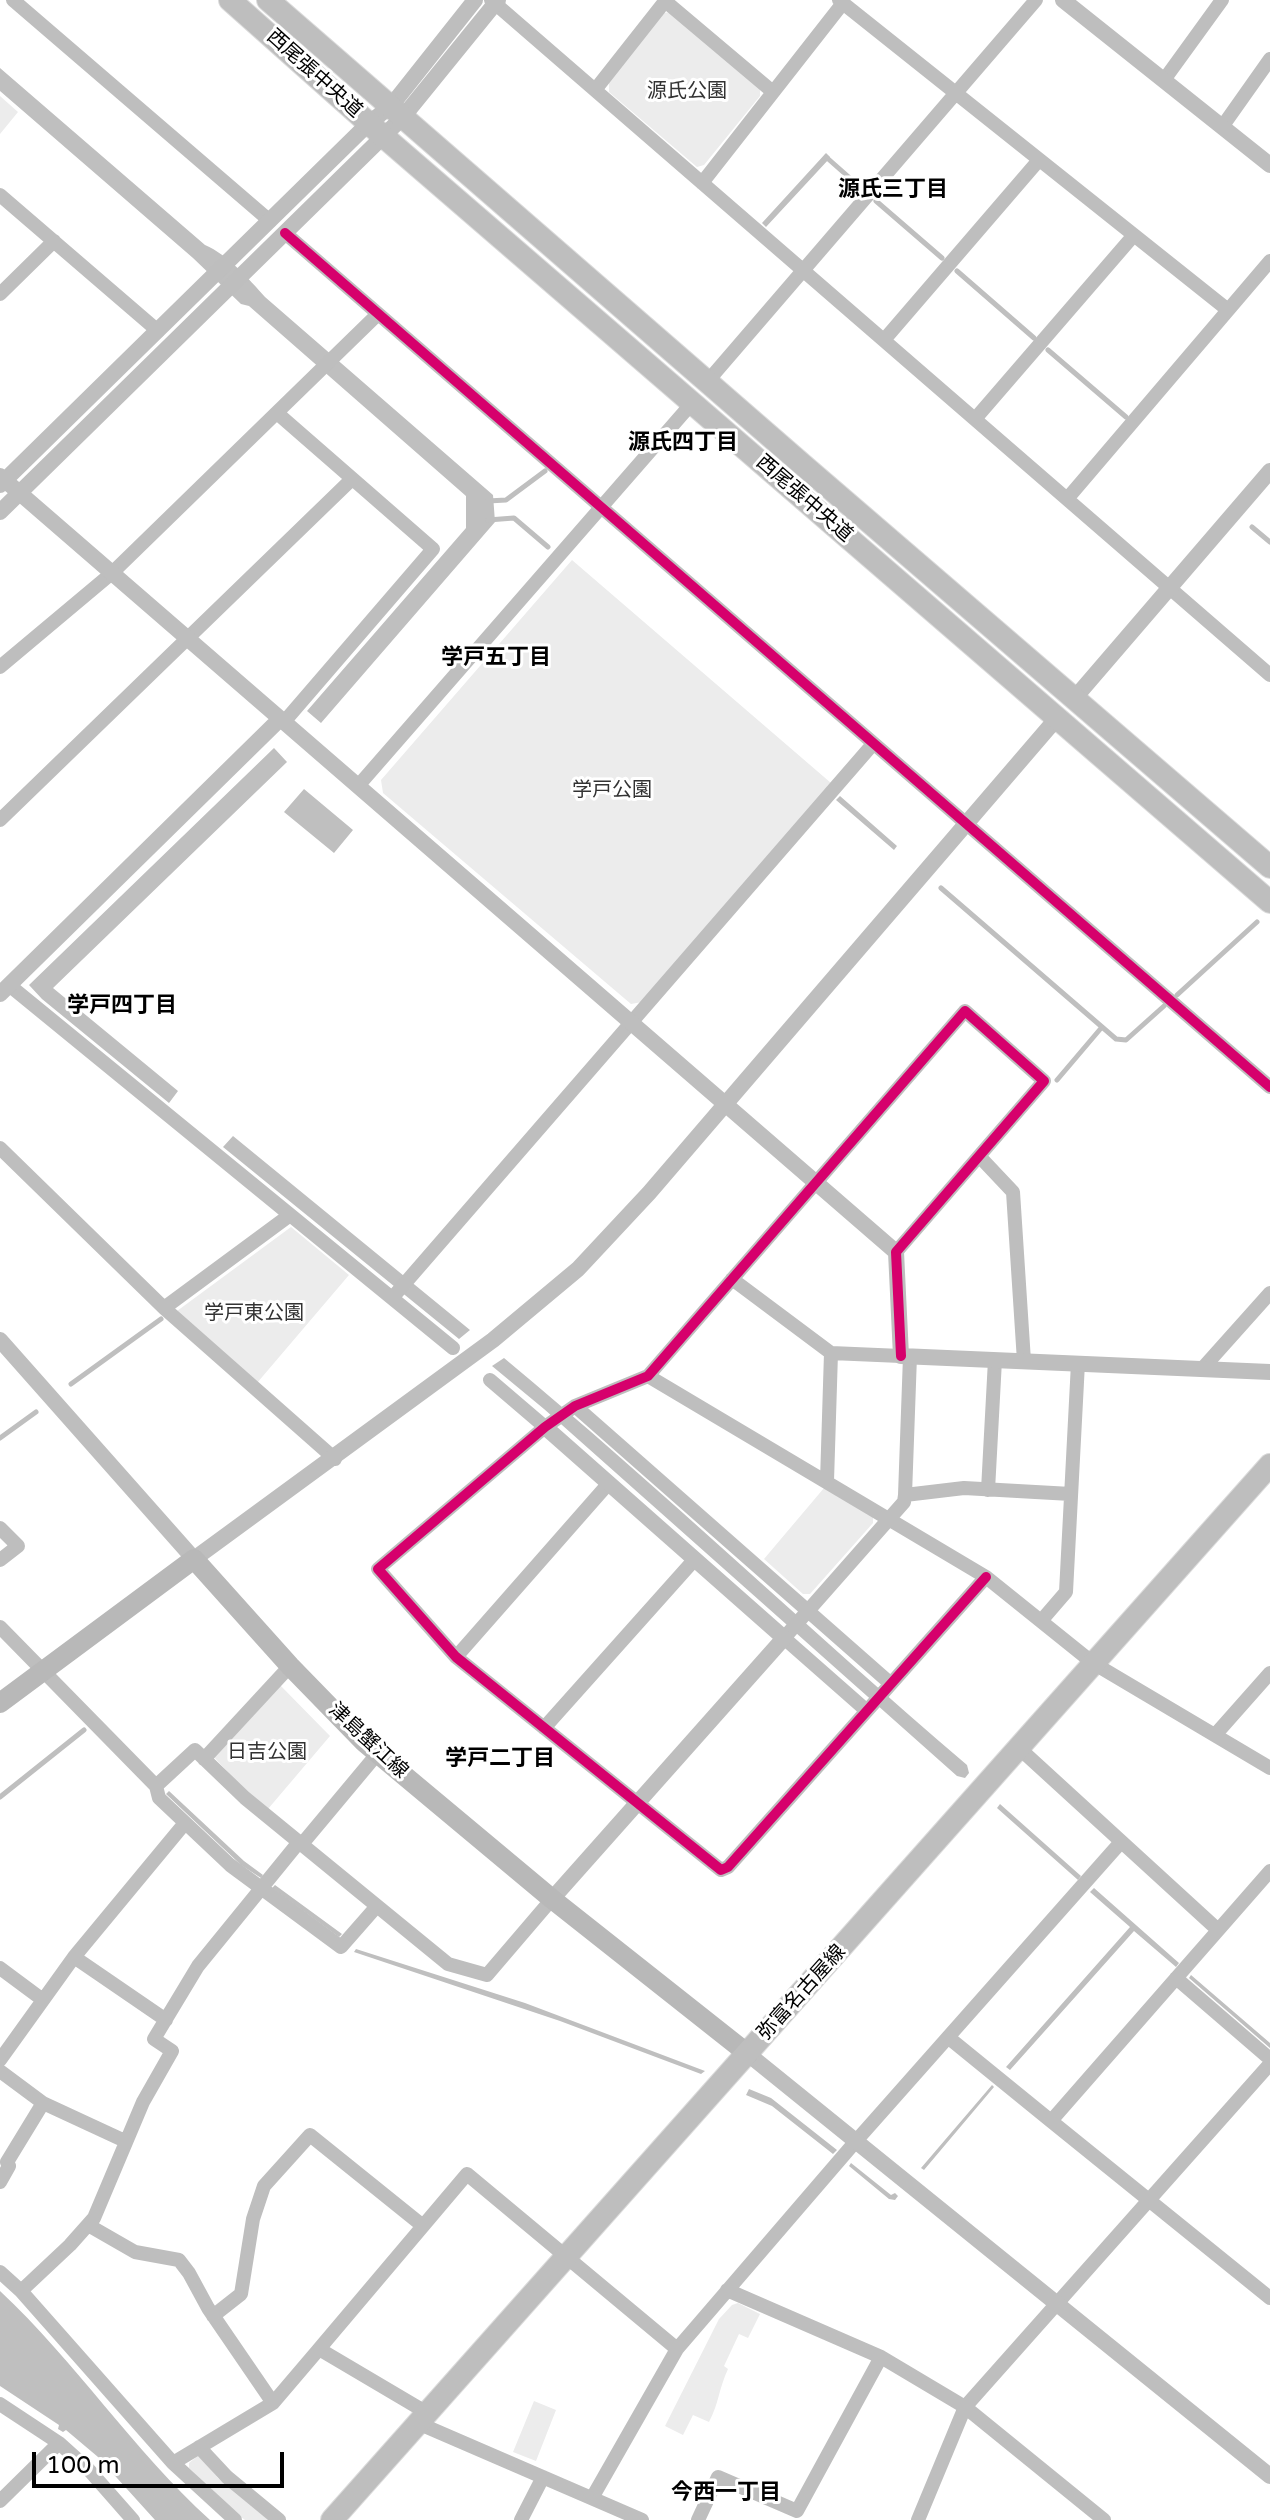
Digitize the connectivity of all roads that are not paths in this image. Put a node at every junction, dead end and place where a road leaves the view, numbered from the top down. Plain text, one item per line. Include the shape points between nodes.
1 (13, 0) edge
2 (230, 0) edge
3 (268, 0) edge
4 (475, 0) edge
5 (1036, 0) edge
6 (1063, 0) edge
7 (1222, 0) edge
8 (495, 1) edge
9 (665, 1) edge
10 (841, 2) edge
11 (1270, 59) edge
12 (1164, 80) junction
13 (595, 90) junction
14 (773, 92) junction
15 (955, 93) junction
16 (397, 112) junction
17 (1222, 127) junction
18 (376, 130) junction
19 (1039, 160) junction
20 (1270, 165) edge
21 (702, 183) junction
22 (0, 195) edge
23 (270, 221) junction
24 (285, 233) junction
25 (1134, 235) junction
26 (54, 241) junction
27 (1270, 261) edge
28 (803, 270) junction
29 (0, 294) edge
30 (1228, 310) junction
31 (378, 314) junction
32 (158, 331) junction
33 (884, 340) junction
34 (707, 382) junction
35 (693, 402) junction
36 (277, 413) junction
37 (975, 419) junction
38 (1270, 471) edge
39 (352, 479) junction
40 (2, 480) edge
41 (20, 493) junction
42 (1067, 499) junction
43 (600, 508) junction
44 (0, 512) edge
45 (112, 573) junction
46 (1170, 588) junction
47 (186, 638) junction
48 (0, 667) edge
49 (1270, 675) edge
50 (1073, 700) junction
51 (1057, 718) junction
52 (282, 720) junction
53 (873, 744) junction
54 (358, 786) junction
55 (0, 820) edge
56 (967, 825) junction
57 (1270, 867) edge
58 (1270, 902) edge
59 (5, 990) edge
60 (631, 1022) junction
61 (1270, 1087) edge
62 (724, 1103) junction
63 (0, 1148) edge
64 (979, 1156) junction
65 (815, 1183) junction
66 (290, 1215) junction
67 (896, 1252) junction
68 (732, 1279) junction
69 (1270, 1293) edge
70 (395, 1295) junction
71 (164, 1308) junction
72 (0, 1340) edge
73 (453, 1348) dead end
74 (831, 1353) junction
75 (906, 1356) junction
76 (995, 1360) junction
77 (1024, 1361) junction
78 (1078, 1363) junction
79 (1202, 1369) junction
80 (1270, 1372) edge
81 (648, 1376) junction
82 (490, 1380) dead end
83 (572, 1408) junction
84 (549, 1424) junction
85 (335, 1459) junction
86 (1270, 1465) edge
87 (827, 1481) junction
88 (609, 1483) junction
89 (988, 1490) junction
90 (1071, 1494) junction
91 (905, 1495) junction
92 (890, 1519) junction
93 (0, 1528) edge
94 (194, 1559) junction
95 (695, 1559) junction
96 (0, 1560) edge
97 (986, 1577) junction
98 (806, 1614) junction
99 (1041, 1621) junction
100 (0, 1627) edge
101 (787, 1634) junction
102 (456, 1657) junction
103 (1093, 1663) junction
104 (290, 1666) junction
105 (43, 1671) junction
106 (1269, 1676) edge
107 (889, 1686) junction
108 (0, 1703) edge
109 (870, 1707) junction
110 (544, 1728) junction
111 (1215, 1735) junction
112 (1019, 1748) junction
113 (378, 1753) junction
114 (204, 1759) junction
115 (1270, 1768) edge
116 (156, 1786) junction
117 (635, 1802) junction
118 (185, 1823) junction
119 (1121, 1842) junction
120 (300, 1843) junction
121 (1270, 1871) edge
122 (260, 1887) junction
123 (552, 1899) junction
124 (377, 1906) junction
125 (1218, 1930) junction
126 (74, 1957) junction
127 (0, 1968) edge
128 (1176, 1978) junction
129 (43, 2000) junction
130 (166, 2020) junction
131 (949, 2038) junction
132 (748, 2054) junction
133 (0, 2060) edge
134 (1270, 2062) edge
135 (0, 2071) edge
136 (43, 2103) junction
137 (1051, 2121) junction
138 (125, 2141) junction
139 (856, 2141) junction
140 (0, 2182) edge
141 (1148, 2201) junction
142 (88, 2225) junction
143 (423, 2226) junction
144 (567, 2256) junction
145 (0, 2272) edge
146 (1267, 2289) edge
147 (727, 2290) junction
148 (21, 2291) junction
149 (1059, 2304) junction
150 (213, 2316) junction
151 (319, 2349) junction
152 (677, 2349) junction
153 (881, 2357) junction
154 (273, 2403) junction
155 (0, 2404) edge
156 (965, 2407) junction
157 (424, 2419) junction
158 (59, 2443) junction
159 (199, 2447) junction
160 (173, 2463) junction
161 (1270, 2476) edge
162 (543, 2477) junction
163 (592, 2498) junction
164 (0, 2501) edge
165 (1102, 2519) edge
166 (133, 2520) edge
167 (235, 2520) edge
168 (279, 2520) edge
169 (332, 2520) edge
170 (521, 2520) edge
171 (642, 2520) edge
172 (698, 2520) edge
173 (918, 2520) edge

1 - 23 street
2 - 18 main road, 西尾張中央道
3 - 16 main road, 西尾張中央道
4 - 16 street
5 - 15 street
6 - 12 street
7 - 12 street
8 - 13 street
8 - 16 street
9 - 13 street
9 - 14 street
10 - 14 street
10 - 15 street
11 - 17 street
12 - 17 street
13 - 21 street
14 - 21 street
15 - 19 street
15 - 28 street
16 - 18 street
16 - 34 main road, 西尾張中央道
17 - 20 street
18 - 23 street
18 - 24 street
18 - 35 main road, 西尾張中央道
19 - 25 street
19 - 33 street
21 - 28 street
22 - 26 street
23 - 32 street
24 - 31 street
24 - 41 street
25 - 30 street
25 - 37 street
26 - 29 street
26 - 32 street
27 - 30 street
28 - 33 street
28 - 34 street
30 - 42 street
31 - 36 street
31 - 43 street
32 - 40 street
33 - 37 street
34 - 50 main road, 西尾張中央道
35 - 43 street
35 - 51 main road, 西尾張中央道
36 - 39 street
36 - 45 street
37 - 42 street
38 - 46 street
39 - 47 street
39 - 52 street via 433,549
40 - 41 street
41 - 44 street
41 - 45 street
42 - 46 street
43 - 53 street
43 - 54 street
45 - 47 street
45 - 48 street
46 - 49 street
46 - 50 street
47 - 52 street
47 - 55 street
50 - 57 main road, 西尾張中央道
51 - 56 street
51 - 58 main road, 西尾張中央道
52 - 54 street
52 - 59 street
53 - 56 street
53 - 60 street
54 - 60 street
56 - 61 street
56 - 62 street
59 - 66 street
60 - 62 street
60 - 70 street
62 - 65 street
62 - 85 street via 578,1269
63 - 71 street
64 - 65 street via 1044,1081 965,1011
64 - 67 street
64 - 77 street via 1013,1192
65 - 67 street
65 - 68 street
66 - 70 street
66 - 71 street
67 - 75 street
68 - 74 street
68 - 81 street
69 - 79 street
70 - 73 street
71 - 85 street
72 - 94 street
74 - 75 street
74 - 87 street
75 - 76 street
75 - 91 street
76 - 77 street
76 - 89 street
77 - 78 street
78 - 79 street
78 - 90 street
79 - 80 street
81 - 83 street
81 - 87 street
82 - 84 street
83 - 84 street
83 - 98 street
84 - 88 street
84 - 102 street via 378,1569
85 - 94 street
86 - 103 main road, 弥富名古屋線
87 - 92 street
88 - 95 street
88 - 102 street
89 - 90 street
89 - 91 street
90 - 99 street via 1066,1592
91 - 92 street
92 - 97 street
92 - 98 street
93 - 96 street via 18,1546
94 - 104 main road, 津島蟹江線
94 - 105 main road
95 - 101 street
95 - 110 street
97 - 99 street
97 - 107 street
98 - 101 street
98 - 107 street
99 - 103 street
100 - 105 street
101 - 109 street
101 - 117 street
102 - 110 street
103 - 111 street
103 - 112 main road, 弥富名古屋線
104 - 113 main road, 津島蟹江線
104 - 114 street
105 - 108 main road
105 - 116 street
106 - 111 street
107 - 109 street
109 - 117 street via 721,1870
110 - 117 street
111 - 115 street
112 - 119 street
112 - 132 main road, 弥富名古屋線
113 - 120 street
113 - 123 main road, 津島蟹江線
114 - 116 street via 195,1750
114 - 120 street
116 - 118 street via 159,1798
117 - 123 street
118 - 122 street
118 - 126 street
119 - 125 street
119 - 131 street
120 - 122 street
120 - 124 street
121 - 125 street
122 - 124 street via 341,1947
122 - 130 street via 198,1966
123 - 124 street via 487,1975 448,1964
123 - 132 main road, 津島蟹江線
125 - 128 street
126 - 129 street
126 - 130 street
127 - 129 street
128 - 134 street
128 - 137 street
129 - 133 street
130 - 138 street via 154,2039 172,2051
131 - 137 street
131 - 139 street
132 - 139 street
132 - 144 main road, 弥富名古屋線
134 - 141 street
135 - 136 street
136 - 138 street
136 - 140 street
137 - 141 street
138 - 142 street
139 - 147 street
139 - 149 street
141 - 146 street
141 - 149 street
142 - 148 street
142 - 150 street via 135,2252 179,2260
143 - 144 street via 467,2174
143 - 150 street via 310,2135 264,2186 241,2294
143 - 151 street
144 - 152 street
144 - 157 main road, 弥富名古屋線
145 - 148 street
147 - 152 street
147 - 153 street
148 - 160 street
149 - 156 street
149 - 161 street
150 - 154 street
151 - 154 street
151 - 157 street
152 - 163 street
153 - 156 street
153 - 172 street via 797,2511 718,2477
154 - 159 street
155 - 158 street
156 - 165 street
156 - 173 street
157 - 162 street
157 - 169 main road, 弥富名古屋線
158 - 164 street
158 - 166 street
159 - 160 street
159 - 168 street
160 - 167 street
162 - 163 street
162 - 170 street
163 - 171 street

